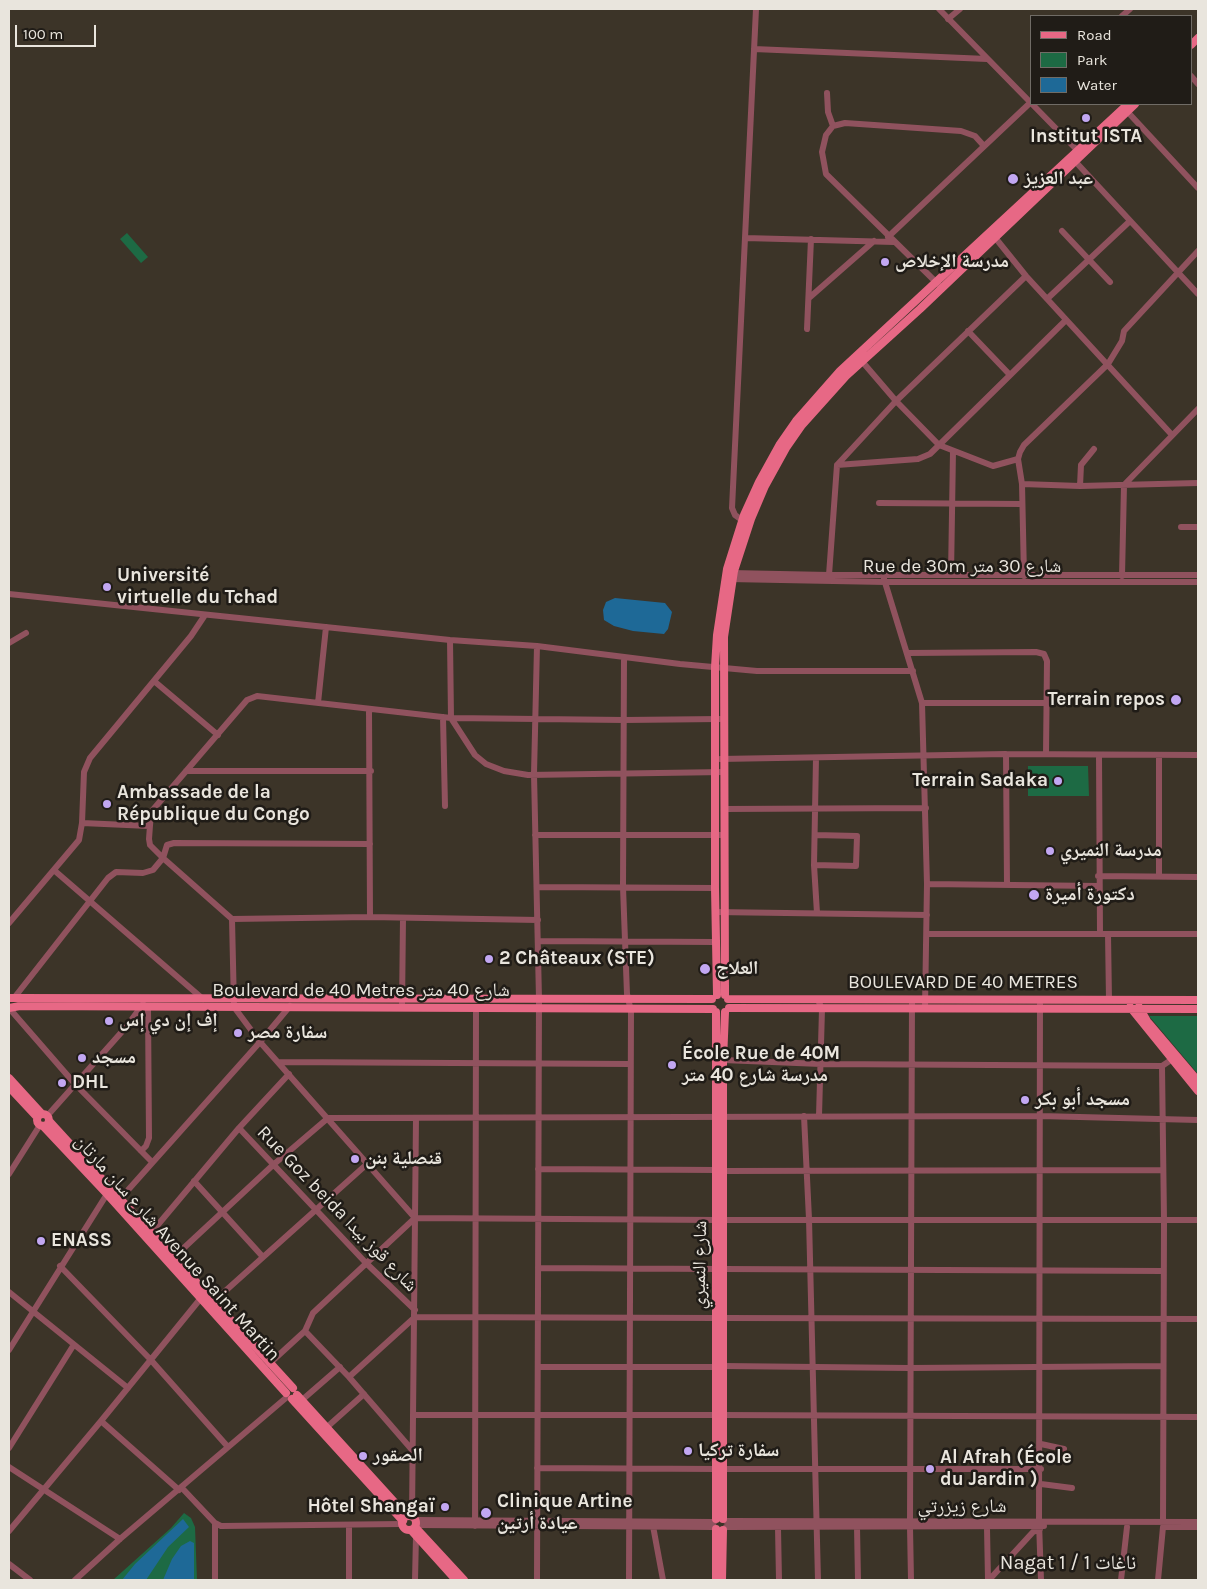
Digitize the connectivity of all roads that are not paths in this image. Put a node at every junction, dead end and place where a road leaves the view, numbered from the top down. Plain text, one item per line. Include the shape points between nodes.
1 (756, 9) edge
2 (939, 9) edge
3 (960, 9) edge
4 (948, 20) junction
5 (754, 49) junction
6 (987, 59) junction
7 (827, 93) dead end
8 (1030, 102) edge
9 (1030, 104) edge
10 (1033, 105) edge
11 (1126, 108) edge
12 (833, 126) junction
13 (984, 146) junction
14 (1079, 152) junction
15 (1072, 159) junction
16 (1198, 188) edge
17 (1130, 221) junction
18 (1062, 231) dead end
19 (993, 234) junction
20 (745, 238) junction
21 (811, 239) junction
22 (891, 239) junction
23 (874, 242) junction
24 (1198, 251) edge
25 (1088, 259) junction
26 (1178, 271) junction
27 (1026, 276) junction
28 (1110, 282) dead end
29 (939, 286) junction
30 (1198, 294) edge
31 (809, 298) junction
32 (1047, 299) junction
33 (1066, 320) junction
34 (807, 329) dead end
35 (968, 332) junction
36 (859, 358) junction
37 (1108, 364) junction
38 (1010, 376) junction
39 (896, 401) junction
40 (1198, 409) edge
41 (1172, 436) junction
42 (939, 445) junction
43 (1094, 448) dead end
44 (953, 451) junction
45 (1018, 459) junction
46 (837, 465) junction
47 (1198, 483) edge
48 (1022, 484) junction
49 (1124, 485) junction
50 (1080, 486) junction
51 (879, 503) dead end
52 (952, 503) junction
53 (1022, 504) junction
54 (745, 523) junction
55 (1181, 527) dead end
56 (1198, 528) edge
57 (829, 575) junction
58 (951, 575) junction
59 (1198, 575) edge
60 (729, 576) junction
61 (1024, 576) junction
62 (1122, 576) junction
63 (884, 579) junction
64 (1198, 582) edge
65 (9, 594) edge
66 (205, 615) junction
67 (326, 627) junction
68 (26, 632) dead end
69 (450, 640) junction
70 (9, 643) edge
71 (537, 646) junction
72 (907, 653) junction
73 (624, 657) junction
74 (719, 667) junction
75 (913, 671) junction
76 (154, 681) junction
77 (318, 703) junction
78 (922, 703) junction
79 (1046, 703) junction
80 (369, 709) junction
81 (443, 717) junction
82 (451, 718) junction
83 (536, 719) junction
84 (719, 719) junction
85 (624, 720) junction
86 (218, 735) junction
87 (1006, 754) junction
88 (1046, 754) junction
89 (925, 755) junction
90 (1098, 755) junction
91 (1159, 755) junction
92 (1198, 755) edge
93 (816, 758) junction
94 (720, 759) junction
95 (186, 771) junction
96 (371, 771) junction
97 (720, 772) junction
98 (624, 773) junction
99 (534, 774) junction
100 (445, 806) dead end
101 (926, 808) junction
102 (724, 809) junction
103 (815, 809) junction
104 (82, 823) junction
105 (149, 826) junction
106 (624, 834) junction
107 (535, 835) junction
108 (720, 835) junction
109 (815, 835) junction
110 (370, 844) junction
111 (163, 858) junction
112 (814, 865) junction
113 (55, 870) junction
114 (1098, 876) junction
115 (1159, 876) junction
116 (1198, 877) edge
117 (927, 884) junction
118 (1007, 885) junction
119 (1098, 886) junction
120 (537, 887) junction
121 (623, 887) junction
122 (715, 888) junction
123 (90, 899) junction
124 (715, 912) junction
125 (724, 913) junction
126 (818, 913) junction
127 (927, 915) junction
128 (370, 917) junction
129 (403, 918) junction
130 (232, 919) junction
131 (538, 920) junction
132 (9, 923) edge
133 (927, 934) junction
134 (1100, 934) junction
135 (1108, 934) junction
136 (1198, 934) edge
137 (624, 940) junction
138 (538, 941) junction
139 (715, 942) junction
140 (721, 997) junction
141 (11, 998) edge
142 (202, 999) junction
143 (539, 999) junction
144 (628, 999) junction
145 (818, 1000) junction
146 (1040, 1000) junction
147 (1109, 1000) junction
148 (1127, 1000) junction
149 (1135, 1000) junction
150 (1198, 1000) edge
151 (233, 1003) junction
152 (290, 1003) junction
153 (402, 1003) junction
154 (145, 1004) junction
155 (912, 1004) junction
156 (925, 1004) junction
157 (9, 1008) edge
158 (476, 1008) junction
159 (539, 1008) junction
160 (630, 1008) junction
161 (822, 1009) junction
162 (1040, 1009) junction
163 (1131, 1009) junction
164 (1140, 1009) junction
165 (1198, 1009) edge
166 (714, 1010) junction
167 (727, 1010) junction
168 (260, 1042) junction
169 (723, 1060) junction
170 (1172, 1060) junction
171 (278, 1062) junction
172 (477, 1064) junction
173 (539, 1064) junction
174 (630, 1064) junction
175 (821, 1064) junction
176 (912, 1065) junction
177 (1040, 1065) junction
178 (1162, 1066) junction
179 (289, 1074) junction
180 (9, 1078) edge
181 (1198, 1081) edge
182 (75, 1084) junction
183 (9, 1087) edge
184 (1198, 1091) edge
185 (630, 1116) junction
186 (720, 1116) junction
187 (804, 1116) junction
188 (820, 1116) junction
189 (1040, 1116) junction
190 (476, 1117) junction
191 (538, 1117) junction
192 (911, 1117) junction
193 (328, 1118) junction
194 (416, 1118) junction
195 (1163, 1119) junction
196 (43, 1120) junction
197 (1198, 1120) edge
198 (239, 1128) junction
199 (141, 1151) junction
200 (152, 1162) junction
201 (272, 1164) junction
202 (367, 1164) junction
203 (538, 1169) junction
204 (630, 1169) junction
205 (721, 1170) junction
206 (1040, 1170) junction
207 (1163, 1170) junction
208 (806, 1171) junction
209 (910, 1171) junction
210 (9, 1174) edge
211 (194, 1181) junction
212 (107, 1194) junction
213 (120, 1199) junction
214 (317, 1209) junction
215 (221, 1212) junction
216 (415, 1218) junction
217 (477, 1218) junction
218 (538, 1218) junction
219 (630, 1219) junction
220 (809, 1219) junction
221 (720, 1220) junction
222 (910, 1220) junction
223 (1164, 1220) junction
224 (1198, 1220) edge
225 (1040, 1221) junction
226 (151, 1233) junction
227 (263, 1257) junction
228 (173, 1258) junction
229 (366, 1263) junction
230 (60, 1266) junction
231 (538, 1268) junction
232 (630, 1268) junction
233 (720, 1269) junction
234 (810, 1270) junction
235 (910, 1270) junction
236 (1040, 1270) junction
237 (1163, 1271) junction
238 (9, 1292) edge
239 (200, 1298) junction
240 (213, 1302) junction
241 (33, 1312) junction
242 (415, 1313) junction
243 (476, 1317) junction
244 (538, 1318) junction
245 (630, 1318) junction
246 (719, 1318) junction
247 (910, 1318) junction
248 (1040, 1318) junction
249 (1164, 1318) junction
250 (812, 1319) junction
251 (1198, 1320) edge
252 (305, 1331) junction
253 (73, 1346) junction
254 (9, 1350) edge
255 (150, 1359) junction
256 (269, 1364) junction
257 (630, 1366) junction
258 (719, 1366) junction
259 (814, 1366) junction
260 (1163, 1366) junction
261 (340, 1367) junction
262 (538, 1367) junction
263 (1040, 1367) junction
264 (909, 1368) junction
265 (349, 1377) junction
266 (128, 1388) junction
267 (364, 1394) junction
268 (293, 1395) junction
269 (414, 1415) junction
270 (629, 1415) junction
271 (719, 1415) junction
272 (476, 1416) junction
273 (537, 1416) junction
274 (815, 1416) junction
275 (909, 1416) junction
276 (1040, 1416) junction
277 (1163, 1417) junction
278 (1198, 1417) edge
279 (102, 1422) junction
280 (326, 1428) junction
281 (1041, 1444) junction
282 (9, 1448) edge
283 (228, 1448) junction
284 (1064, 1449) dead end
285 (413, 1451) junction
286 (9, 1467) edge
287 (537, 1468) junction
288 (629, 1468) junction
289 (719, 1469) junction
290 (816, 1469) junction
291 (911, 1469) junction
292 (1041, 1469) junction
293 (1041, 1484) junction
294 (1072, 1488) dead end
295 (44, 1489) junction
296 (180, 1489) junction
297 (1198, 1522) edge
298 (215, 1523) junction
299 (537, 1523) junction
300 (411, 1524) junction
301 (475, 1524) junction
302 (629, 1524) junction
303 (720, 1524) junction
304 (818, 1524) junction
305 (910, 1524) junction
306 (349, 1525) junction
307 (1040, 1525) junction
308 (1163, 1525) junction
309 (652, 1526) junction
310 (857, 1527) junction
311 (1127, 1527) junction
312 (1198, 1527) edge
313 (778, 1528) junction
314 (987, 1528) junction
315 (9, 1531) edge
316 (120, 1538) junction
317 (9, 1564) edge
318 (30, 1580) edge
319 (75, 1580) edge
320 (215, 1580) edge
321 (349, 1580) edge
322 (415, 1580) edge
323 (456, 1580) edge
324 (464, 1580) edge
325 (537, 1580) edge
326 (629, 1580) edge
327 (663, 1580) edge
328 (716, 1580) edge
329 (722, 1580) edge
330 (779, 1580) edge
331 (818, 1580) edge
332 (858, 1580) edge
333 (911, 1580) edge
334 (988, 1580) edge
335 (1041, 1580) edge
336 (1121, 1580) edge
337 (1158, 1580) edge

1 - 5 street
2 - 4 street
3 - 4 street
4 - 6 street
5 - 6 street
5 - 20 street
6 - 8 street
7 - 12 street
9 - 13 street
10 - 14 street
11 - 14 main road
11 - 16 street
12 - 13 street via 846,123 961,131 975,136
12 - 22 street via 826,135 822,152 826,174
13 - 22 street
14 - 15 main road
15 - 17 street
15 - 19 main road
17 - 25 street
17 - 26 street
18 - 25 street
19 - 27 street
19 - 29 main road
20 - 21 street
20 - 54 street via 732,508
21 - 23 street
21 - 31 street
22 - 23 street
22 - 29 street
23 - 31 street
24 - 26 street
25 - 28 street
25 - 32 street
26 - 30 street
26 - 37 street via 1124,331 1122,341
27 - 32 street
27 - 35 street
29 - 36 main road
31 - 34 street
32 - 33 street
33 - 37 street
33 - 38 street
35 - 38 street
35 - 39 street
36 - 39 street
36 - 54 main road via 786,448
37 - 41 street
37 - 45 street via 1024,445
38 - 42 street
39 - 42 street
39 - 46 street
40 - 41 street
41 - 49 street
42 - 44 street
42 - 46 street via 918,459
43 - 50 street via 1081,465
44 - 45 street via 993,466
44 - 52 street
45 - 48 street
46 - 57 street
47 - 49 street
48 - 50 street
48 - 53 street
49 - 50 street
49 - 62 street
51 - 52 street
52 - 53 street
52 - 58 street
53 - 61 street
54 - 60 main road
55 - 56 street
57 - 60 street, Rue de 30m شارع 30 متر
57 - 63 street, Rue de 30m شارع 30 متر
58 - 61 street, Rue de 30m شارع 30 متر
58 - 63 street, Rue de 30m شارع 30 متر
59 - 62 street, Rue de 30m شارع 30 متر
60 - 63 street, Rue de 30m شارع 30 متر
60 - 74 main road
61 - 62 street, Rue de 30m شارع 30 متر
63 - 64 street, Rue de 30m شارع 30 متر
63 - 72 street
65 - 66 street
66 - 67 street
66 - 76 street
67 - 69 street
67 - 77 street
68 - 70 street
69 - 71 street
69 - 82 street
71 - 73 street
71 - 83 street
72 - 75 street
72 - 79 street via 1044,654 1047,661
73 - 74 street
73 - 85 street
74 - 75 street via 757,671
74 - 84 main road
75 - 78 street
76 - 86 street
76 - 104 street via 90,758 84,772
77 - 80 street
77 - 86 street via 252,697
78 - 79 street
78 - 89 street
79 - 88 street
80 - 81 street
80 - 96 street
81 - 82 street
81 - 100 street
82 - 83 street
82 - 99 street via 475,755 486,764 504,772
83 - 85 street
83 - 99 street
84 - 85 street
84 - 94 main road
85 - 98 street
86 - 95 street
87 - 88 street
87 - 89 street
87 - 118 street
88 - 90 street
89 - 93 street
89 - 101 street
90 - 91 street
90 - 114 street
91 - 92 street
91 - 115 street
93 - 94 street
93 - 103 street
94 - 97 main road
95 - 96 street
95 - 105 street via 151,812
96 - 110 street
97 - 98 street
97 - 102 main road
97 - 108 main road
98 - 99 street
98 - 106 street
99 - 107 street
101 - 103 street
101 - 117 street
102 - 103 street
102 - 108 main road
103 - 109 street
104 - 105 street
104 - 113 street via 79,840
105 - 111 street via 150,845
106 - 107 street
106 - 108 street
106 - 121 street
107 - 120 street
108 - 122 main road
108 - 125 main road
109 - 112 street
109 - 112 street via 857,836 856,866
110 - 111 street via 174,843 167,845
110 - 128 street
111 - 123 street via 153,870 112,874
111 - 130 street
112 - 126 street
113 - 123 street
113 - 132 street
114 - 115 street
114 - 119 street
115 - 116 street
117 - 118 street
117 - 127 street
118 - 119 street
119 - 134 street
120 - 121 street
120 - 131 street
121 - 122 street
121 - 137 street
122 - 124 main road
123 - 141 street
123 - 142 street
124 - 125 street
124 - 139 main road
125 - 126 street
125 - 140 main road
126 - 127 street
127 - 133 street
128 - 129 street
128 - 130 street
129 - 131 street
129 - 153 street
130 - 151 street
131 - 138 street
133 - 134 street
133 - 156 street
134 - 135 street
135 - 136 street
135 - 147 street
137 - 138 street
137 - 139 street
137 - 144 street
138 - 143 street
139 - 140 main road
140 - 144 main road, Boulevard de 40 Metres شارع 40 متر
140 - 145 main road, BOULEVARD DE 40 METRES
140 - 166 main road, شارع النميري
140 - 167 main road, شارع النميري
141 - 154 main road, Boulevard de 40 Metres شارع 40 متر
142 - 151 main road, Boulevard de 40 Metres شارع 40 متر
142 - 154 main road, Boulevard de 40 Metres شارع 40 متر
143 - 144 main road, Boulevard de 40 Metres شارع 40 متر
143 - 153 main road, Boulevard de 40 Metres شارع 40 متر
143 - 159 street
144 - 160 street
145 - 155 main road, BOULEVARD DE 40 METRES
145 - 161 street
146 - 147 main road, BOULEVARD DE 40 METRES
146 - 156 main road, BOULEVARD DE 40 METRES
146 - 162 street
147 - 148 main road, BOULEVARD DE 40 METRES
148 - 149 main road, BOULEVARD DE 40 METRES
148 - 163 main road
149 - 150 main road, BOULEVARD DE 40 METRES
149 - 164 main road
151 - 152 main road, Boulevard de 40 Metres شارع 40 متر
151 - 154 main road, Boulevard de 40 Metres شارع 40 متر
151 - 168 street
152 - 153 main road, Boulevard de 40 Metres شارع 40 متر
152 - 168 street
153 - 158 main road, Boulevard de 40 Metres شارع 40 متر
154 - 157 main road, Boulevard de 40 Metres شارع 40 متر
154 - 182 street
154 - 199 street via 149,1138
155 - 156 main road, BOULEVARD DE 40 METRES
155 - 161 main road, BOULEVARD DE 40 METRES
155 - 176 street
156 - 162 main road, BOULEVARD DE 40 METRES
157 - 182 street
158 - 159 main road, Boulevard de 40 Metres شارع 40 متر
158 - 172 street
159 - 160 main road, Boulevard de 40 Metres شارع 40 متر
159 - 173 street
160 - 166 main road, Boulevard de 40 Metres شارع 40 متر
160 - 174 street
161 - 167 main road, BOULEVARD DE 40 METRES
161 - 175 street
162 - 163 main road, BOULEVARD DE 40 METRES
162 - 177 street
163 - 164 main road, BOULEVARD DE 40 METRES
163 - 170 main road
164 - 165 main road, BOULEVARD DE 40 METRES
164 - 181 main road
166 - 167 main road, Boulevard de 40 Metres شارع 40 متر
166 - 186 main road, شارع النميري
167 - 169 main road, شارع النميري
168 - 171 street
168 - 200 street
169 - 175 street
169 - 186 main road, شارع النميري
170 - 178 street
170 - 184 main road
171 - 172 street
171 - 179 street
172 - 173 street
172 - 190 street
173 - 174 street
173 - 191 street
174 - 185 street
175 - 176 street
175 - 188 street
176 - 177 street
176 - 192 street
177 - 178 street
177 - 189 street
178 - 195 street
179 - 193 street
179 - 198 street
180 - 196 main road, شارع سان مارتان Avenue Saint Martin
182 - 196 street
182 - 199 street
183 - 196 main road, شارع سان مارتان Avenue Saint Martin
185 - 186 street
185 - 191 street
185 - 204 street
186 - 187 street
186 - 205 main road, شارع النميري
187 - 188 street
187 - 208 street
188 - 192 street
189 - 192 street
189 - 195 street
189 - 206 street
190 - 191 street
190 - 194 street
190 - 217 street
191 - 203 street
192 - 209 street
193 - 194 street
193 - 201 street
193 - 202 street
194 - 216 street
195 - 197 street
195 - 207 street
196 - 210 street
196 - 212 main road, شارع سان مارتان Avenue Saint Martin
196 - 213 main road, شارع سان مارتان Avenue Saint Martin
198 - 201 street, Rue Goz beida شارع قوز بيدا
198 - 211 street
199 - 200 street
200 - 213 street
201 - 214 street, Rue Goz beida شارع قوز بيدا
201 - 215 street
202 - 214 street
202 - 216 street
203 - 204 street
203 - 218 street
204 - 205 street
204 - 219 street
205 - 208 street
205 - 221 main road, شارع النميري
206 - 207 street
206 - 209 street
206 - 225 street
207 - 223 street
208 - 209 street
208 - 220 street
209 - 222 street
211 - 215 street
211 - 226 street
212 - 230 street
212 - 239 main road, شارع سان مارتان Avenue Saint Martin
213 - 226 main road, شارع سان مارتان Avenue Saint Martin
214 - 227 street
214 - 229 street, Rue Goz beida شارع قوز بيدا
215 - 227 street
215 - 228 street
216 - 217 street
216 - 229 street
216 - 242 street
217 - 218 street
217 - 243 street
218 - 219 street
218 - 231 street
219 - 221 street
219 - 232 street
220 - 221 street
220 - 222 street
220 - 234 street
221 - 233 main road, شارع النميري
222 - 225 street
222 - 235 street
223 - 224 street
223 - 225 street
223 - 237 street
225 - 236 street
226 - 228 main road, شارع سان مارتان Avenue Saint Martin
227 - 240 street
228 - 240 main road, شارع سان مارتان Avenue Saint Martin
229 - 242 street, Rue Goz beida شارع قوز بيدا
229 - 252 street via 313,1313
230 - 241 street
230 - 255 street
231 - 232 street
231 - 244 street
232 - 233 street
232 - 245 street
233 - 234 street
233 - 246 main road, شارع النميري
234 - 235 street
234 - 250 street
235 - 236 street
235 - 247 street
236 - 237 street
236 - 248 street
237 - 249 street
238 - 241 street
239 - 255 street
239 - 268 main road, شارع سان مارتان Avenue Saint Martin
240 - 256 main road, شارع سان مارتان Avenue Saint Martin
241 - 253 street
241 - 254 street
242 - 243 street
242 - 265 street
242 - 269 street, Rue Goz beida شارع قوز بيدا
243 - 244 street
243 - 272 street
244 - 245 street
244 - 262 street
245 - 246 street
245 - 257 street
246 - 250 street
246 - 258 main road, شارع النميري
247 - 248 street
247 - 250 street
247 - 264 street
248 - 249 street
248 - 263 street
249 - 251 street
249 - 260 street
250 - 259 street
252 - 256 street
252 - 261 street
253 - 266 street
253 - 282 street
255 - 266 street
255 - 283 street
256 - 268 main road, شارع سان مارتان Avenue Saint Martin
257 - 258 street
257 - 262 street
257 - 270 street
258 - 259 street
258 - 271 main road, شارع النميري
259 - 264 street
259 - 274 street
260 - 263 street
260 - 277 street
261 - 265 street
261 - 268 street
262 - 273 street
263 - 264 street
263 - 276 street
264 - 275 street
265 - 267 street
266 - 279 street
267 - 280 street
267 - 285 street
268 - 280 main road, شارع سان مارتان Avenue Saint Martin
268 - 283 street
268 - 300 main road, شارع سان مارتان Avenue Saint Martin
269 - 272 street
269 - 285 street, Rue Goz beida شارع قوز بيدا
270 - 271 street
270 - 273 street
270 - 288 street
271 - 274 street
271 - 289 main road, شارع النميري
272 - 273 street
272 - 301 street
273 - 287 street
274 - 275 street
274 - 290 street
275 - 276 street
275 - 291 street
276 - 277 street
276 - 281 street
277 - 278 street
277 - 308 street
279 - 295 street
279 - 296 street
280 - 300 main road, شارع سان مارتان Avenue Saint Martin
281 - 284 street
281 - 292 street
283 - 296 street
285 - 300 street, Rue Goz beida شارع قوز بيدا
286 - 295 street
287 - 288 street
287 - 299 street
288 - 289 street
288 - 302 street
289 - 290 street
289 - 303 main road, شارع النميري
290 - 291 street
290 - 304 street
291 - 292 street
291 - 305 street
292 - 293 street
293 - 294 street
293 - 307 street
295 - 315 street
295 - 316 street
296 - 298 street
296 - 316 street
297 - 308 street, شارع زيزرتي
298 - 306 street via 222,1526
298 - 320 street
299 - 301 street
299 - 302 street
299 - 325 street
300 - 301 street
300 - 306 street
300 - 322 street, Rue Goz beida شارع قوز بيدا
300 - 323 main road, شارع سان مارتان Avenue Saint Martin
300 - 324 main road, شارع سان مارتان Avenue Saint Martin
302 - 303 street
302 - 309 street
302 - 326 street
303 - 304 street, شارع زيزرتي
303 - 309 street
303 - 313 street, شارع زيزرتي
303 - 328 main road
303 - 329 main road
304 - 305 street, شارع زيزرتي
304 - 310 street, شارع زيزرتي
304 - 313 street, شارع زيزرتي
304 - 331 street
305 - 307 street, شارع زيزرتي
305 - 310 street, شارع زيزرتي
305 - 314 street, شارع زيزرتي
305 - 333 street
306 - 321 street
307 - 308 street, شارع زيزرتي
307 - 311 street, شارع زيزرتي
307 - 314 street, شارع زيزرتي
307 - 334 street
307 - 335 street
308 - 311 street, شارع زيزرتي
308 - 312 street, شارع زيزرتي
308 - 337 street
309 - 327 street
310 - 332 street
311 - 336 street
313 - 330 street
314 - 334 street
316 - 319 street
317 - 318 street

